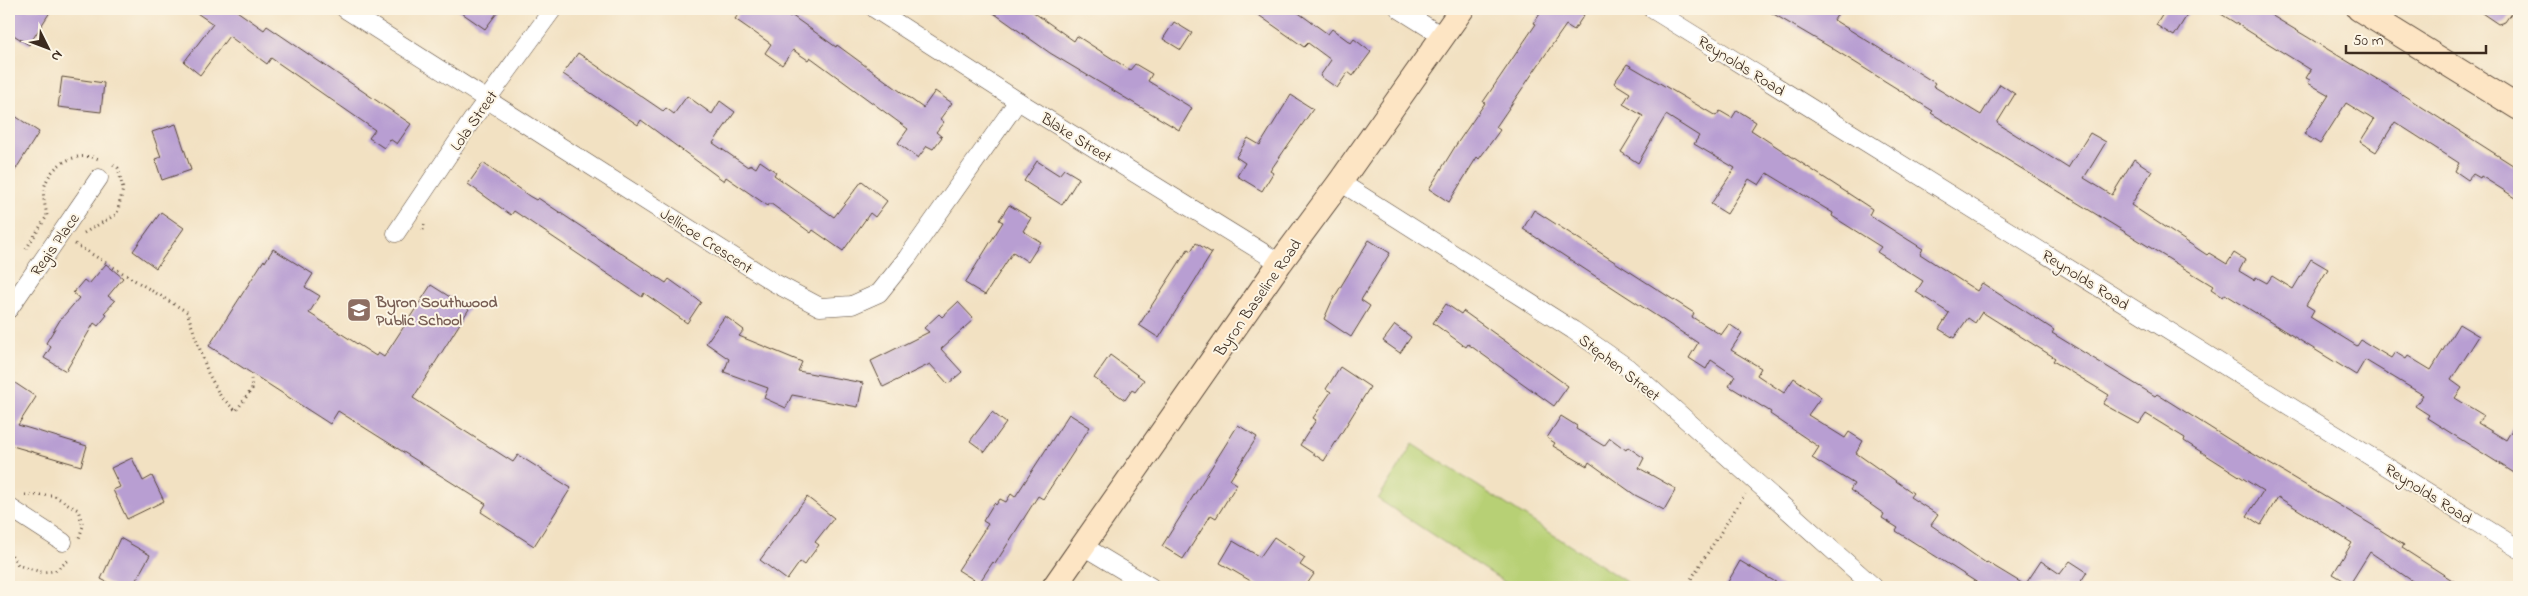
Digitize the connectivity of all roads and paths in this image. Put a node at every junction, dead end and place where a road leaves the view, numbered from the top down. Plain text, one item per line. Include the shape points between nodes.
1 (345, 9) edge
2 (553, 9) edge
3 (875, 9) edge
4 (1398, 9) edge
5 (1462, 9) edge
6 (1652, 9) edge
7 (2359, 9) edge
8 (1442, 36) junction
9 (488, 100) junction
10 (1018, 100) junction
11 (2519, 108) edge
12 (99, 178) dead end
13 (1340, 182) junction
14 (428, 216) dead end
15 (423, 230) dead end
16 (396, 233) dead end
17 (68, 240) dead end
18 (1280, 263) junction
19 (9, 309) edge
20 (251, 379) dead end
21 (1745, 494) dead end
22 (9, 507) edge
23 (63, 542) dead end
24 (1083, 546) junction
25 (2519, 549) edge
26 (1054, 587) edge
27 (1151, 587) edge
28 (1686, 587) edge
29 (1874, 587) edge

1 - 9 street, Jellicoe Crescent
2 - 9 street, Lola Street
3 - 10 street, Blake Street
4 - 8 street
5 - 8 main road, Byron Baseline Road
6 - 25 street, Reynolds Road
7 - 11 main road
8 - 13 main road, Byron Baseline Road
9 - 10 street, Jellicoe Crescent via 773,282 820,307 852,305 879,293
9 - 16 street, Lola Street
10 - 18 street, Blake Street
12 - 19 street, Regis Place
13 - 18 main road, Byron Baseline Road
13 - 29 street, Stephen Street via 1628,368
14 - 15 path
17 - 20 path via 187,312 208,373 221,397 236,411 252,389
18 - 24 main road, Byron Baseline Road
21 - 28 path
22 - 23 street
24 - 26 main road, Byron Baseline Road
24 - 27 street

